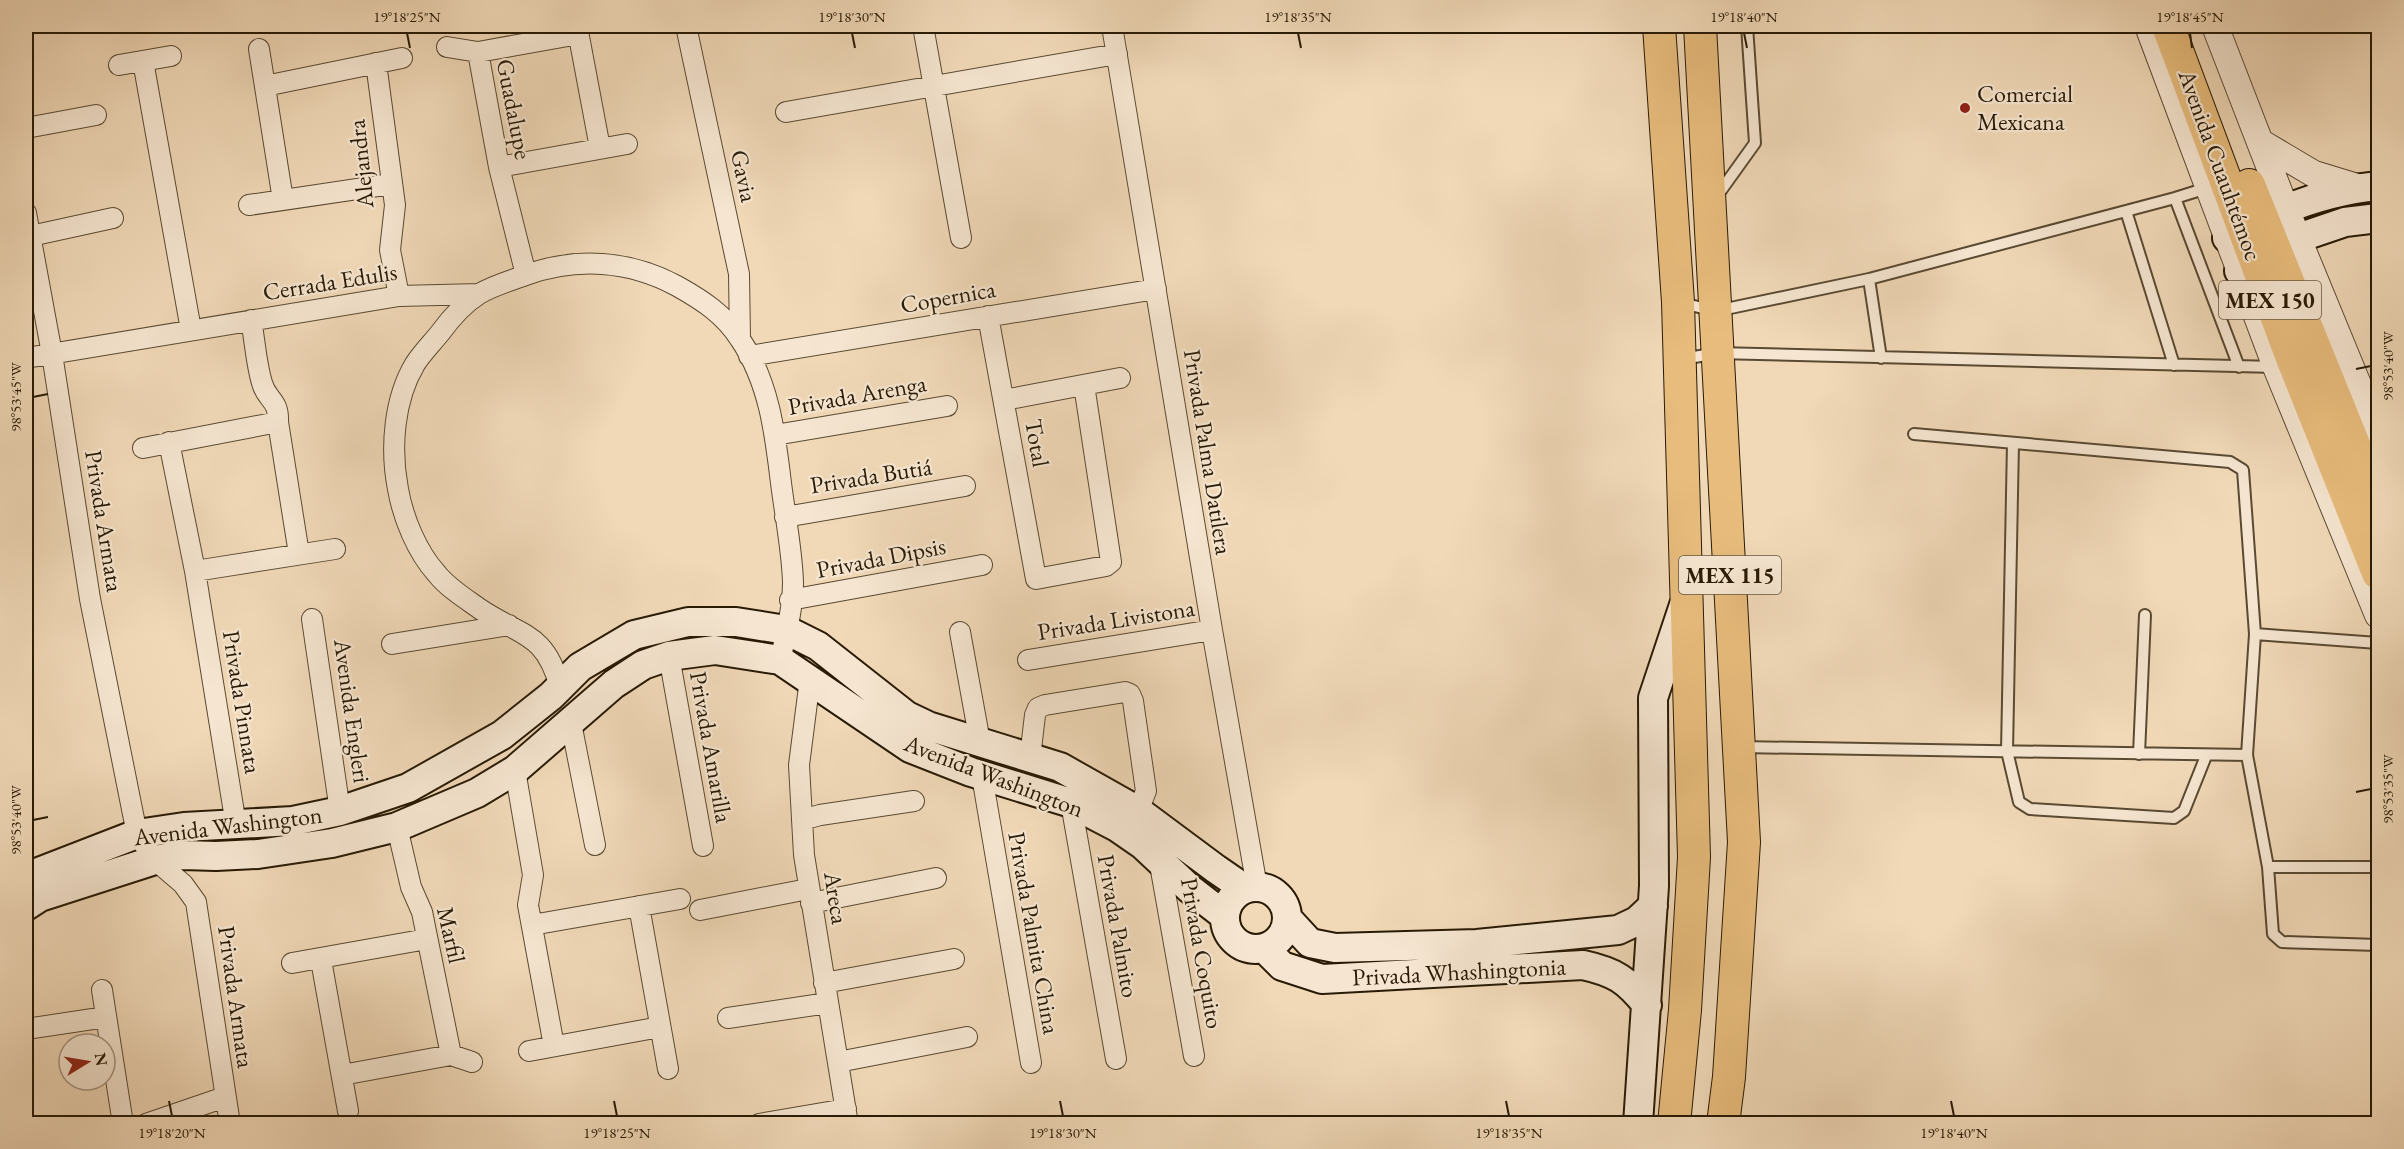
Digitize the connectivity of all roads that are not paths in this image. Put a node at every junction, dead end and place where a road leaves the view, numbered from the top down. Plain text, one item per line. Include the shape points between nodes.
1 (686, 26) edge
2 (923, 26) edge
3 (1112, 26) edge
4 (1659, 26) edge
5 (1700, 26) edge
6 (1747, 26) edge
7 (2148, 26) edge
8 (2168, 26) edge
9 (2186, 26) edge
10 (2214, 26) edge
11 (578, 30) edge
12 (447, 47) dead end
13 (259, 49) dead end
14 (478, 52) junction
15 (1117, 54) junction
16 (171, 56) dead end
17 (402, 58) dead end
18 (143, 61) junction
19 (376, 63) junction
20 (120, 65) dead end
21 (265, 86) junction
22 (934, 86) junction
23 (786, 112) dead end
24 (96, 115) dead end
25 (26, 128) edge
26 (2260, 142) junction
27 (627, 144) dead end
28 (600, 148) junction
29 (499, 167) junction
30 (391, 184) junction
31 (2369, 187) edge
32 (2207, 188) junction
33 (2175, 198) junction
34 (283, 200) junction
35 (249, 205) dead end
36 (1710, 207) junction
37 (2126, 211) junction
38 (26, 213) edge
39 (113, 218) dead end
40 (2379, 218) edge
41 (2254, 223) junction
42 (28, 237) edge
43 (961, 238) dead end
44 (2267, 255) junction
45 (526, 275) junction
46 (1869, 279) junction
47 (1156, 289) junction
48 (478, 294) junction
49 (399, 296) junction
50 (1678, 302) junction
51 (1716, 311) junction
52 (988, 316) junction
53 (251, 320) junction
54 (191, 330) junction
55 (745, 348) junction
56 (1717, 353) junction
57 (52, 354) junction
58 (26, 358) edge
59 (1881, 358) junction
60 (1679, 359) junction
61 (2174, 365) junction
62 (2239, 367) junction
63 (2276, 367) junction
64 (1120, 378) dead end
65 (1084, 385) junction
66 (1004, 400) junction
67 (947, 406) dead end
68 (278, 422) junction
69 (2379, 433) edge
70 (1914, 434) dead end
71 (775, 435) junction
72 (169, 442) junction
73 (2013, 443) junction
74 (143, 448) dead end
75 (965, 486) dead end
76 (2379, 504) edge
77 (785, 516) junction
78 (335, 549) dead end
79 (299, 554) junction
80 (982, 565) dead end
81 (2379, 573) edge
82 (196, 579) junction
83 (790, 600) junction
84 (1686, 600) junction
85 (2145, 615) dead end
86 (2379, 615) edge
87 (312, 619) dead end
88 (509, 625) junction
89 (786, 630) junction
90 (1212, 630) junction
91 (960, 632) dead end
92 (2255, 634) junction
93 (2379, 643) edge
94 (392, 644) dead end
95 (669, 656) junction
96 (780, 660) junction
97 (1028, 660) dead end
98 (810, 679) junction
99 (560, 687) junction
100 (571, 723) junction
101 (980, 742) junction
102 (1739, 747) junction
103 (2007, 751) junction
104 (2139, 754) junction
105 (2247, 755) junction
106 (2206, 756) junction
107 (1030, 758) junction
108 (515, 770) junction
109 (982, 776) junction
110 (914, 801) dead end
111 (1071, 803) junction
112 (340, 811) junction
113 (1138, 811) junction
114 (802, 820) junction
115 (236, 825) junction
116 (397, 828) junction
117 (137, 834) junction
118 (595, 845) dead end
119 (703, 846) dead end
120 (1160, 859) junction
121 (155, 860) junction
122 (2268, 867) junction
123 (2379, 867) edge
124 (26, 877) edge
125 (936, 878) dead end
126 (1251, 888) junction
127 (810, 896) junction
128 (680, 899) dead end
129 (26, 906) edge
130 (639, 906) junction
131 (1653, 906) junction
132 (700, 910) dead end
133 (1225, 916) junction
134 (1287, 918) junction
135 (532, 925) junction
136 (427, 939) junction
137 (2379, 945) edge
138 (1265, 949) junction
139 (954, 959) dead end
140 (321, 960) junction
141 (292, 963) dead end
142 (824, 983) junction
143 (102, 990) dead end
144 (828, 1003) junction
145 (1647, 1005) junction
146 (106, 1017) junction
147 (728, 1018) dead end
148 (660, 1027) junction
149 (26, 1029) edge
150 (967, 1036) dead end
151 (554, 1046) junction
152 (529, 1051) dead end
153 (451, 1055) junction
154 (1194, 1056) dead end
155 (1116, 1059) dead end
156 (472, 1062) dead end
157 (838, 1062) junction
158 (1031, 1063) dead end
159 (668, 1069) dead end
160 (342, 1075) junction
161 (225, 1097) junction
162 (348, 1111) dead end
163 (847, 1116) edge
164 (123, 1124) edge
165 (146, 1124) edge
166 (230, 1124) edge
167 (759, 1124) edge
168 (1638, 1124) edge
169 (1674, 1124) edge
170 (1723, 1124) edge

1 - 55 street, Gavia via 739,274
2 - 22 street
3 - 15 street, Privada Palma Datilera
4 - 50 main road, MEX 115
5 - 36 main road, MEX 115
6 - 36 lane via 1755,143
7 - 32 street
8 - 41 main road, Avenida Cuauhtémoc / MEX 150
9 - 41 main road, Avenida Cuauhtémoc / MEX 150
10 - 26 street, Avenida Cuauhtémoc
11 - 14 street, Guadalupe
11 - 28 street
12 - 14 street
13 - 21 street
14 - 29 street, Guadalupe
15 - 22 street
15 - 47 street, Privada Palma Datilera
16 - 18 street
17 - 19 street
18 - 20 street
18 - 54 street
19 - 21 street
19 - 30 street, Alejandra
21 - 34 street
22 - 23 street
22 - 43 street
24 - 25 street
26 - 31 street via 2314,174
26 - 41 street, Avenida Cuauhtémoc
27 - 28 street
28 - 29 street
29 - 45 street, Guadalupe
30 - 34 street
30 - 49 street, Alejandra via 394,206 390,250
31 - 41 main road
32 - 33 lane
32 - 41 street
33 - 37 lane
33 - 62 lane
34 - 35 street
36 - 51 main road, MEX 115
37 - 46 lane
37 - 61 lane
38 - 42 street, Privada Armata
39 - 42 street
40 - 44 main road via 2345,222
41 - 44 main road, Avenida Cuauhtémoc / MEX 150
41 - 44 street
42 - 57 street, Privada Armata
44 - 63 street
44 - 69 street, Avenida Cuauhtémoc
44 - 76 main road, Avenida Cuauhtémoc / MEX 150
44 - 81 main road, Avenida Cuauhtémoc / MEX 150 via 2292,358
45 - 48 street
45 - 55 street via 569,264 602,263 664,279 720,313
46 - 51 lane
46 - 59 lane
47 - 52 street, Copernica
47 - 90 street, Privada Palma Datilera
48 - 49 street, Cerrada Edulis
48 - 88 street via 447,323 416,363 404,389 396,422 398,488 417,543 437,574 483,611
49 - 53 street, Cerrada Edulis
50 - 51 lane
50 - 60 main road, MEX 115
51 - 56 main road, MEX 115
52 - 55 street, Copernica
52 - 66 street, Total
53 - 54 street, Cerrada Edulis
53 - 68 street via 262,384 274,400
54 - 57 street, Cerrada Edulis
55 - 71 street via 767,397
56 - 59 lane
56 - 60 lane
56 - 102 main road, MEX 115
57 - 58 street, Cerrada Edulis
57 - 117 street, Privada Armata via 90,599
59 - 61 lane
60 - 84 main road, MEX 115
61 - 62 lane
62 - 63 lane
63 - 86 street
64 - 65 street
65 - 66 street
65 - 66 street, Total via 1112,562 1033,586
67 - 71 street, Privada Arenga
68 - 72 street
68 - 79 street
70 - 73 lane
71 - 77 street
72 - 74 street
72 - 82 street, Privada Pinnata
73 - 92 lane via 2230,462 2243,470
73 - 103 lane
75 - 77 street, Privada Butiá
77 - 83 street via 793,583
78 - 79 street
79 - 82 street
80 - 83 street, Privada Dipsis
82 - 115 street, Privada Pinnata
83 - 89 street
84 - 131 main road via 1653,698
84 - 169 main road, MEX 115 via 1694,857
85 - 104 lane
87 - 112 street, Avenida Engleri
88 - 94 street
88 - 99 street via 528,634 543,648
89 - 96 street
89 - 99 main road, Avenida Washington via 736,622 688,622 634,635 580,667
89 - 101 main road, Avenida Washington via 818,646 907,716
90 - 97 street, Privada Livistona
90 - 126 street, Privada Palma Datilera
91 - 101 street
92 - 93 lane
92 - 105 lane
95 - 96 main road, Avenida Washington via 715,650
95 - 100 main road, Avenida Washington via 643,665 614,684
95 - 119 street, Privada Amarilla
96 - 98 main road, Avenida Washington
98 - 109 main road, Avenida Washington via 910,747
98 - 114 street, Areca via 799,765
99 - 112 main road, Avenida Washington via 502,735 464,758 408,788
100 - 108 main road, Avenida Washington
100 - 118 street
101 - 107 main road, Avenida Washington
102 - 103 lane
102 - 170 main road, MEX 115 via 1744,842
103 - 104 lane
103 - 106 lane via 2019,802 2030,809 2174,818 2184,811
104 - 106 lane
105 - 106 lane
105 - 122 lane
107 - 113 main road, Avenida Washington via 1060,767
107 - 113 street via 1038,708 1130,694 1146,791
108 - 116 main road, Avenida Washington via 477,793
108 - 135 street via 533,875 528,905
109 - 111 main road, Avenida Washington
109 - 158 street, Privada Palmita China
110 - 114 street
111 - 120 main road, Avenida Washington via 1117,827
111 - 155 street, Privada Palmito
112 - 115 main road, Avenida Washington via 293,821
113 - 126 main road, Avenida Washington via 1216,869
114 - 127 street, Areca
115 - 117 main road, Avenida Washington
116 - 121 main road, Avenida Washington via 268,852 183,855
116 - 136 street, Marfil
117 - 121 street, Privada Armata
117 - 124 main road, Avenida Washington
120 - 133 main road, Avenida Washington
120 - 154 street, Privada Coquito
121 - 129 main road, Avenida Washington via 40,897
121 - 161 street, Privada Armata via 183,884 196,902
122 - 123 lane
122 - 137 lane via 2273,934 2282,942
125 - 127 street
126 - 133 main road via 1231,899
126 - 134 main road via 1269,890 1279,896
127 - 132 street
127 - 142 street, Areca
128 - 130 street
130 - 135 street
130 - 148 street
131 - 134 main road, Privada Whashingtonia via 1637,921 1618,930 1465,945 1335,948 1310,943
131 - 145 main road
133 - 138 main road via 1236,943 1245,948
134 - 138 main road via 1281,937
135 - 151 street
136 - 140 street
136 - 153 street, Marfil
138 - 145 main road, Privada Whashingtonia via 1282,966 1322,979 1583,965 1609,970 1631,985
139 - 142 street
140 - 141 street
140 - 160 street
142 - 144 street, Areca
143 - 146 street
144 - 147 street
144 - 157 street, Areca
145 - 168 main road
146 - 149 street
146 - 164 street
148 - 151 street
148 - 159 street
150 - 157 street
151 - 152 street
153 - 156 street
153 - 160 street
157 - 163 street, Areca
160 - 162 street
161 - 165 street
161 - 166 street, Privada Armata
163 - 167 street

